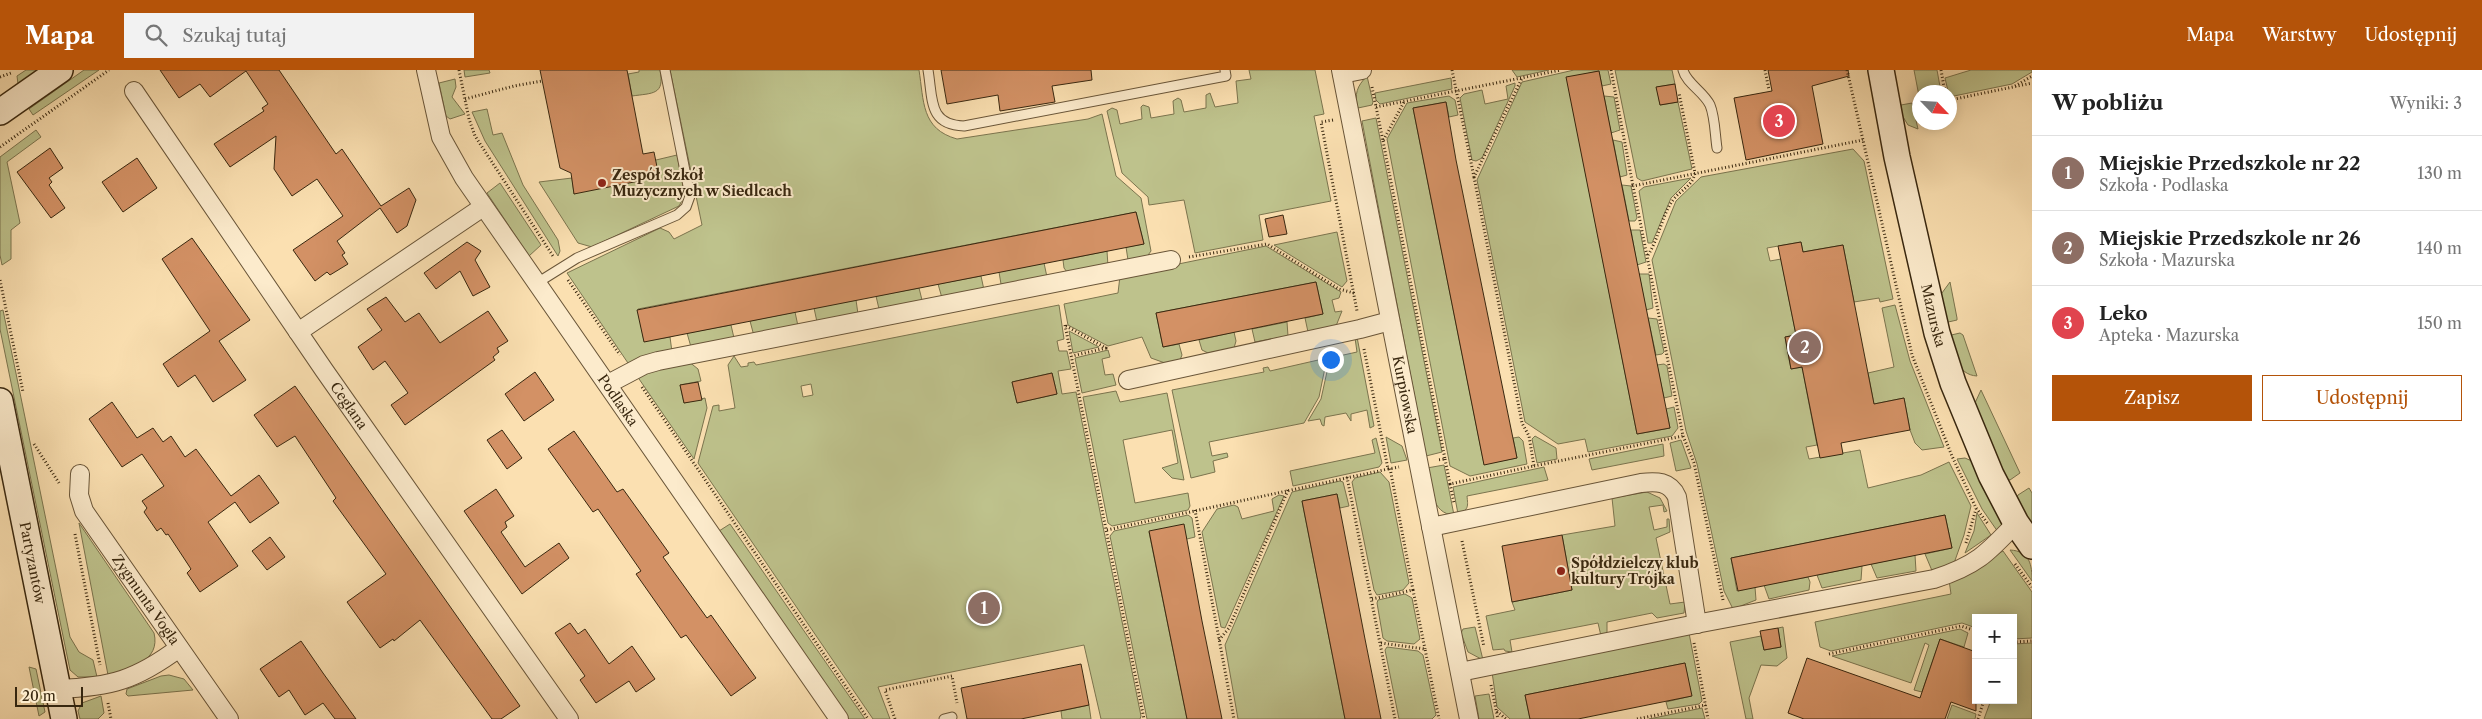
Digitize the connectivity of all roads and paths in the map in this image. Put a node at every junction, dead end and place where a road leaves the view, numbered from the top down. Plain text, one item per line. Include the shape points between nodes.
1 (60, 70) edge
2 (109, 70) edge
3 (426, 70) edge
4 (459, 70) edge
5 (665, 70) edge
6 (928, 70) edge
7 (1225, 70) edge
8 (1362, 70) edge
9 (1452, 70) edge
10 (1561, 70) edge
11 (1611, 70) edge
12 (1683, 70) edge
13 (1765, 70) edge
14 (1847, 70) edge
15 (1881, 70) edge
16 (1940, 70) edge
17 (1342, 72) edge
18 (9, 74) dead end
19 (2032, 76) edge
20 (0, 77) edge
21 (1522, 78) junction
22 (542, 81) dead end
23 (2032, 83) edge
24 (1943, 85) edge
25 (2013, 87) junction
26 (1678, 89) dead end
27 (1770, 90) dead end
28 (134, 91) dead end
29 (1456, 92) junction
30 (465, 99) junction
31 (1957, 99) edge
32 (1404, 102) junction
33 (0, 112) edge
34 (1350, 116) junction
35 (1863, 140) junction
36 (1383, 141) junction
37 (0, 147) edge
38 (1717, 148) dead end
39 (1695, 173) junction
40 (1474, 177) junction
41 (1633, 186) junction
42 (483, 207) junction
43 (1204, 255) dead end
44 (1647, 255) junction
45 (1171, 260) dead end
46 (560, 267) junction
47 (0, 280) edge
48 (537, 283) junction
49 (1354, 293) junction
50 (1390, 321) junction
51 (1360, 329) junction
52 (298, 332) junction
53 (1072, 356) junction
54 (632, 372) junction
55 (1128, 380) dead end
56 (608, 384) junction
57 (6, 402) edge
58 (32, 435) dead end
59 (1683, 436) junction
60 (1445, 459) junction
61 (1418, 464) junction
62 (1534, 466) junction
63 (1389, 469) junction
64 (80, 474) dead end
65 (1347, 477) junction
66 (1450, 484) junction
67 (60, 485) dead end
68 (1288, 490) junction
69 (1194, 510) junction
70 (1458, 521) junction
71 (2016, 523) junction
72 (73, 526) dead end
73 (1431, 527) junction
74 (1107, 530) junction
75 (2032, 546) edge
76 (1964, 547) dead end
77 (1413, 590) junction
78 (1372, 599) junction
79 (1728, 618) junction
80 (1694, 624) junction
81 (1972, 630) edge
82 (1219, 641) junction
83 (2032, 641) edge
84 (2017, 642) edge
85 (1380, 643) junction
86 (179, 648) junction
87 (1425, 649) junction
88 (1829, 654) dead end
89 (99, 657) dead end
90 (1488, 666) junction
91 (1460, 672) junction
92 (58, 689) junction
93 (1983, 704) edge
94 (1706, 705) junction
95 (959, 710) dead end
96 (1496, 711) junction
97 (110, 714) dead end
98 (1144, 718) edge
99 (64, 719) edge
100 (111, 719) edge
101 (229, 719) edge
102 (569, 719) edge
103 (839, 719) edge
104 (868, 719) edge
105 (895, 719) edge
106 (1234, 719) edge
107 (1395, 719) edge
108 (1439, 719) edge
109 (1470, 719) edge
110 (1498, 719) edge
111 (1506, 719) edge
112 (1637, 719) edge
113 (1708, 719) edge
114 (1978, 719) edge

1 - 33 street
2 - 37 path
3 - 42 street, Podlaska via 441,137
4 - 30 path
5 - 46 lane via 690,196 686,207 677,215
6 - 7 lane via 936,116 942,122 964,126 1226,76
8 - 17 street
9 - 29 path
10 - 21 path
11 - 41 path
12 - 38 lane via 1711,106
13 - 27 path
14 - 35 path
15 - 71 street, Mazurska via 1936,333 1991,475
16 - 24 path
17 - 34 street, Kurpiowska
18 - 20 path
19 - 25 path
21 - 29 path
21 - 40 path
22 - 30 path
23 - 25 path
25 - 31 path
26 - 39 path
28 - 52 street, Ceglana
29 - 32 path
29 - 40 path
30 - 46 path via 475,136
32 - 36 path
32 - 36 path via 1376,107
34 - 49 path via 1321,122
34 - 50 street, Kurpiowska
35 - 39 path
35 - 76 path via 1912,355 1976,508
36 - 60 path
39 - 41 path
39 - 44 path via 1693,182 1673,200 1655,244
40 - 62 path via 1522,423 1529,436
41 - 44 path
42 - 48 street, Podlaska
42 - 52 street
43 - 49 path via 1267,244 1339,289
44 - 59 path
45 - 54 street via 658,361
46 - 48 lane
46 - 54 path
47 - 57 path
48 - 56 street, Podlaska
49 - 51 path
50 - 51 street
50 - 61 street, Kurpiowska
51 - 55 street
51 - 63 path
52 - 102 street, Ceglana
53 - 53 path via 1065,326 1106,348 1089,352
53 - 74 path
54 - 56 street
54 - 104 path
56 - 103 street, Podlaska
57 - 92 street, Partyzantów
58 - 67 path via 34,444
59 - 62 path
59 - 79 path via 1694,463
60 - 61 path
60 - 66 path
61 - 63 path
61 - 73 street, Kurpiowska
62 - 66 path
63 - 65 path
63 - 77 path
64 - 86 street, Zygmunta Vogla via 79,495 84,512
65 - 68 path
65 - 78 path
66 - 70 path
68 - 69 path
68 - 82 path via 1228,628
69 - 74 path
69 - 82 path
70 - 73 street
70 - 80 street via 1641,483 1664,483 1677,497
70 - 90 path
71 - 75 street, Mazurska
71 - 79 street via 1980,560 1953,573
72 - 89 path
73 - 91 street, Kurpiowska
74 - 98 path
77 - 78 path
77 - 87 path
78 - 85 path
79 - 80 street
80 - 90 street
80 - 94 path
81 - 88 path via 1961,626
82 - 106 path
83 - 84 path
85 - 87 path
85 - 107 path
86 - 92 street via 152,668 125,680
86 - 101 street, Zygmunta Vogla
87 - 108 path
90 - 91 street
90 - 96 path
91 - 109 street, Kurpiowska
92 - 99 street, Partyzantów
93 - 114 path
94 - 112 path
94 - 113 path
95 - 105 path via 952,676 885,690
96 - 110 path
96 - 111 path
97 - 100 path

